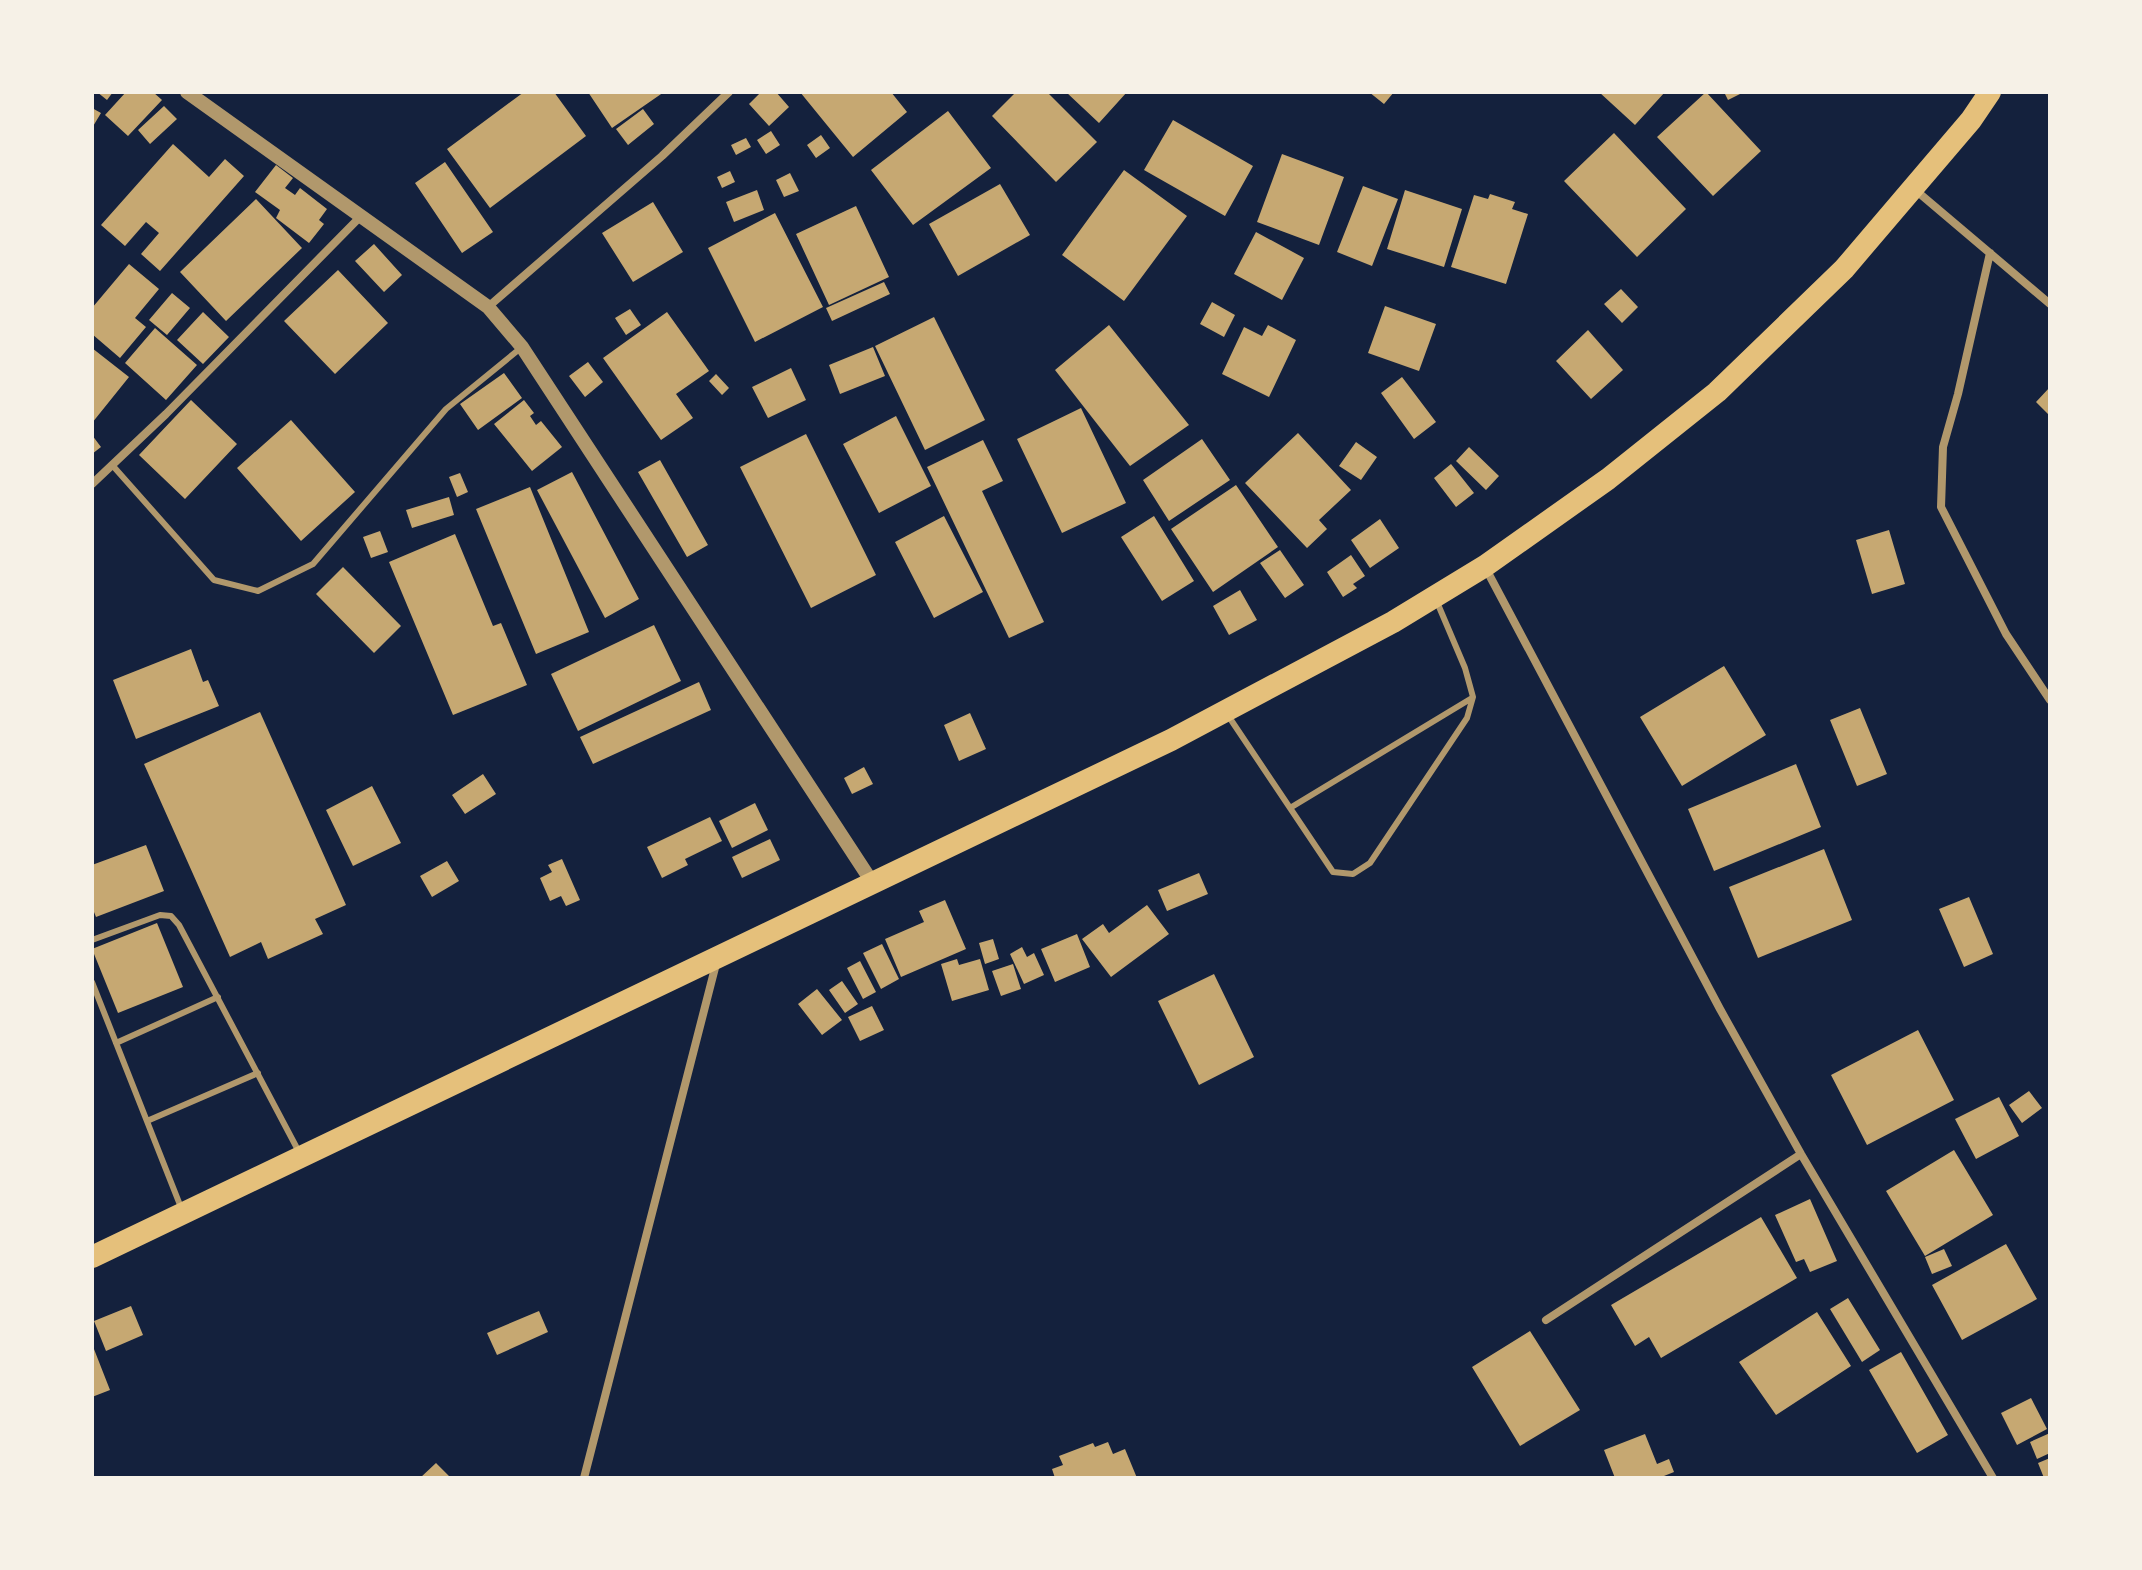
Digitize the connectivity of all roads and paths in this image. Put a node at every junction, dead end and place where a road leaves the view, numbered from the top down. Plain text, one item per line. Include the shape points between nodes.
1 (187, 92) edge
2 (729, 92) edge
3 (1990, 92) edge
4 (1913, 188) junction
5 (362, 215) junction
6 (1990, 253) junction
7 (2050, 304) edge
8 (488, 307) junction
9 (522, 347) junction
10 (113, 466) junction
11 (92, 484) edge
12 (1485, 566) junction
13 (1435, 596) junction
14 (1473, 697) junction
15 (2050, 700) edge
16 (1225, 711) junction
17 (1290, 808) junction
18 (872, 882) junction
19 (92, 940) edge
20 (719, 955) junction
21 (92, 982) edge
22 (218, 997) junction
23 (116, 1043) junction
24 (258, 1073) junction
25 (147, 1121) junction
26 (1801, 1154) junction
27 (301, 1156) junction
28 (183, 1213) junction
29 (92, 1257) edge
30 (1546, 1320) dead end
31 (584, 1478) edge
32 (1993, 1478) edge

1 - 5 street
2 - 8 street
3 - 4 highway
4 - 6 street
4 - 12 highway via 1844,269 1717,392 1608,479
5 - 8 street
5 - 10 street
6 - 7 street
6 - 15 street via 1943,447 1941,507 2006,634
8 - 9 street
9 - 10 lane via 446,409 313,564 258,591 214,580
9 - 18 street
10 - 11 street
12 - 13 highway
12 - 26 street
13 - 14 lane
13 - 16 highway
14 - 17 lane
14 - 17 lane via 1467,718 1370,863 1353,874 1333,872
16 - 17 lane
16 - 18 highway
18 - 20 highway
19 - 22 lane via 160,915 171,916
20 - 27 highway
20 - 31 street
21 - 23 lane
22 - 23 lane
22 - 24 lane
23 - 25 lane
24 - 25 lane
24 - 27 lane
25 - 28 lane
26 - 30 street
26 - 32 street
27 - 28 highway
28 - 29 highway

